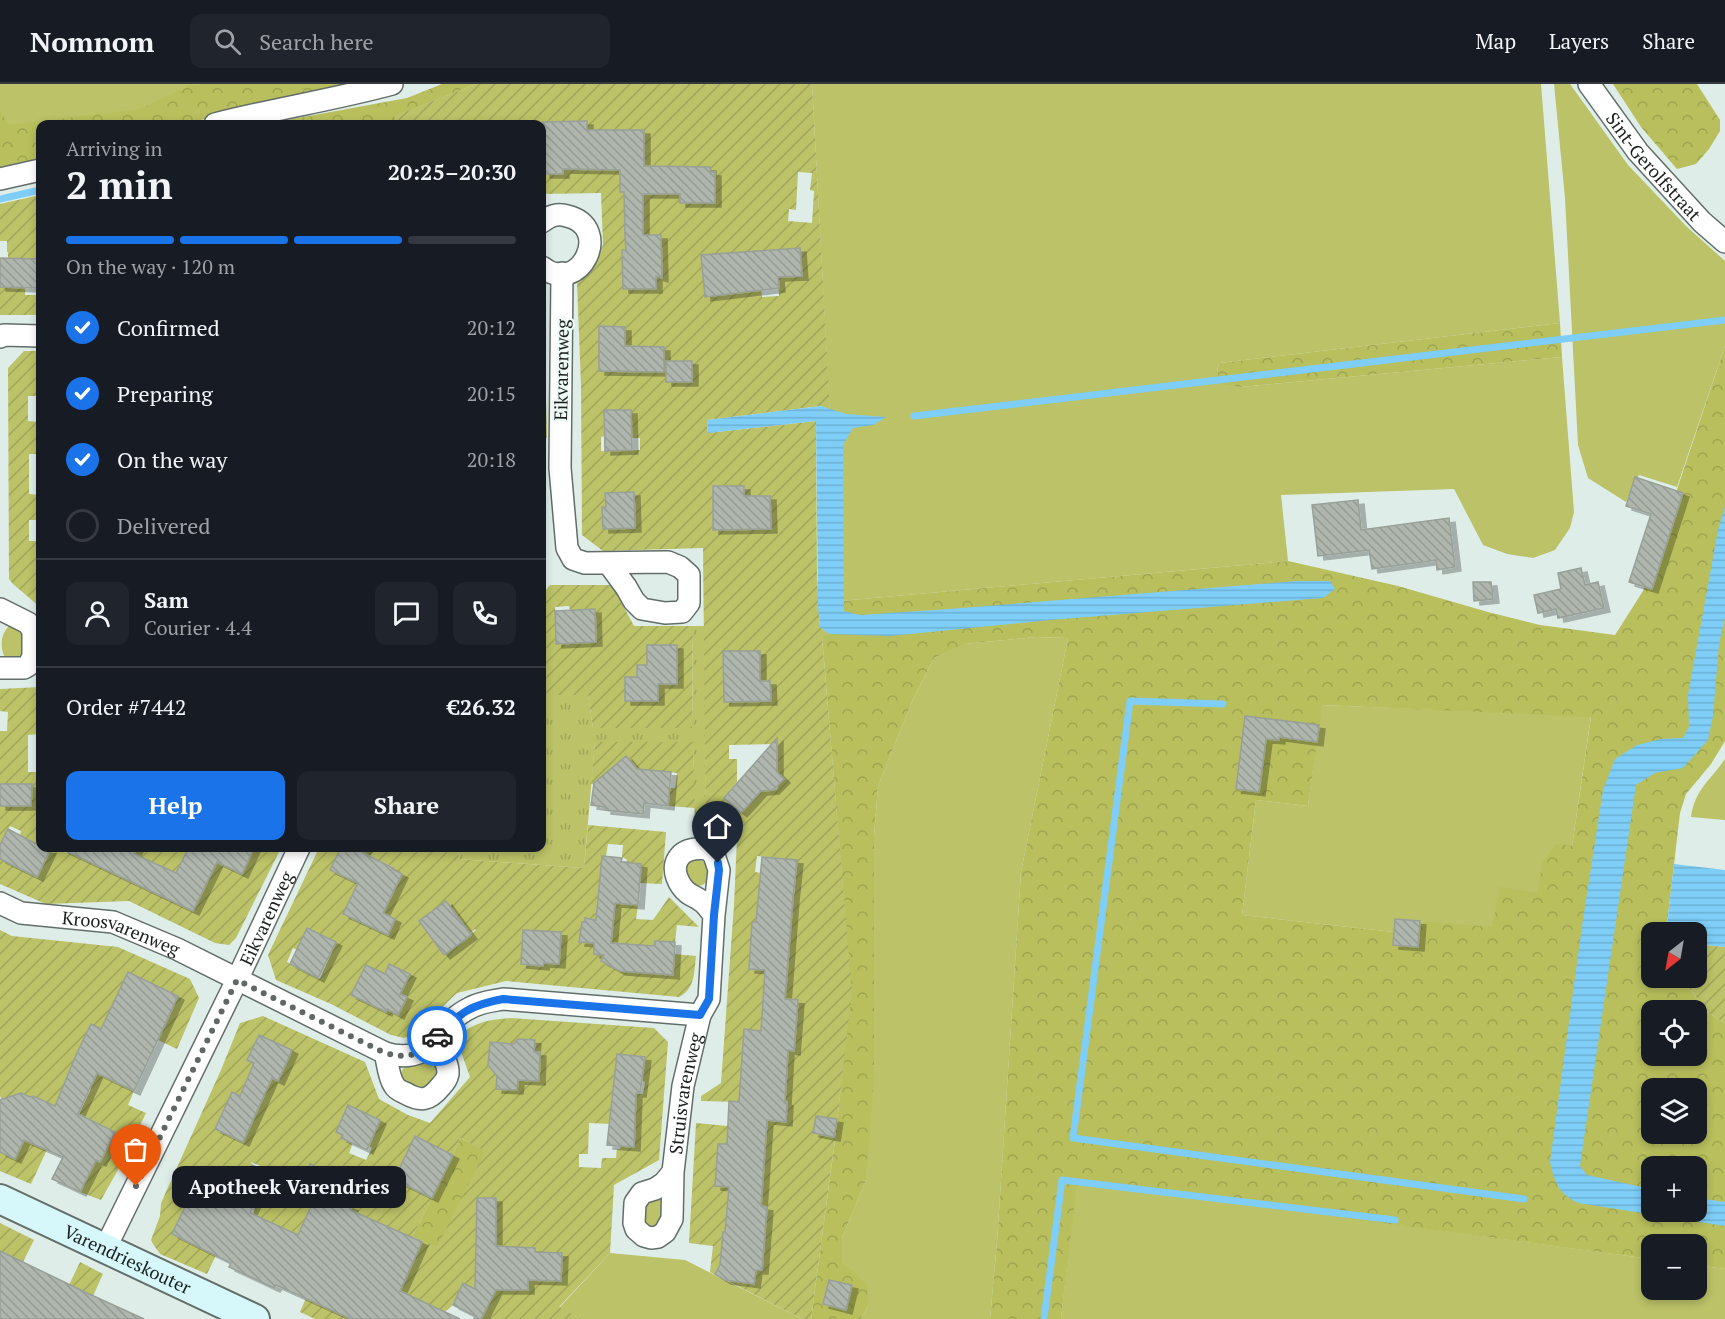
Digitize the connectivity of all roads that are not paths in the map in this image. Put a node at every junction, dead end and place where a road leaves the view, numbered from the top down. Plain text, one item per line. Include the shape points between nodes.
1 (392, 84) edge
2 (1589, 84) edge
3 (231, 120) edge
4 (36, 171) edge
5 (0, 179) edge
6 (546, 220) edge
7 (1725, 242) edge
8 (552, 270) edge
9 (1, 336) edge
10 (36, 336) edge
11 (551, 468) edge
12 (609, 564) dead end
13 (0, 609) edge
14 (0, 668) edge
15 (297, 852) edge
16 (0, 903) edge
17 (714, 915) dead end
18 (237, 980) junction
19 (700, 1015) junction
20 (433, 1040) junction
21 (385, 1053) junction
22 (673, 1172) dead end
23 (0, 1199) edge
24 (105, 1249) junction
25 (255, 1319) edge

1 - 3 street
2 - 7 street, Sint-Gerolfstraat via 1638,152
4 - 5 street
6 - 8 street, Eikvarenweg via 564,214 574,217 590,237 589,253 578,269 568,273
8 - 11 street, Eikvarenweg
9 - 10 street
11 - 12 street, Eikvarenweg via 567,548 573,559
13 - 14 street via 28,623 33,631 33,656 24,668
15 - 18 street, Eikvarenweg
16 - 18 street, Kroosvarenweg via 21,913 113,922
17 - 19 street, Struisvarenweg via 709,999
18 - 21 street, Struisvarenweg
18 - 24 street, Eikvarenweg
19 - 20 street, Struisvarenweg via 503,999 469,1008
19 - 22 street, Struisvarenweg via 683,1086
20 - 21 street, Struisvarenweg via 416,1054
20 - 21 street via 444,1058 448,1076 436,1092 423,1100 392,1083
23 - 24 street, Varendrieskouter
24 - 25 street, Varendrieskouter

